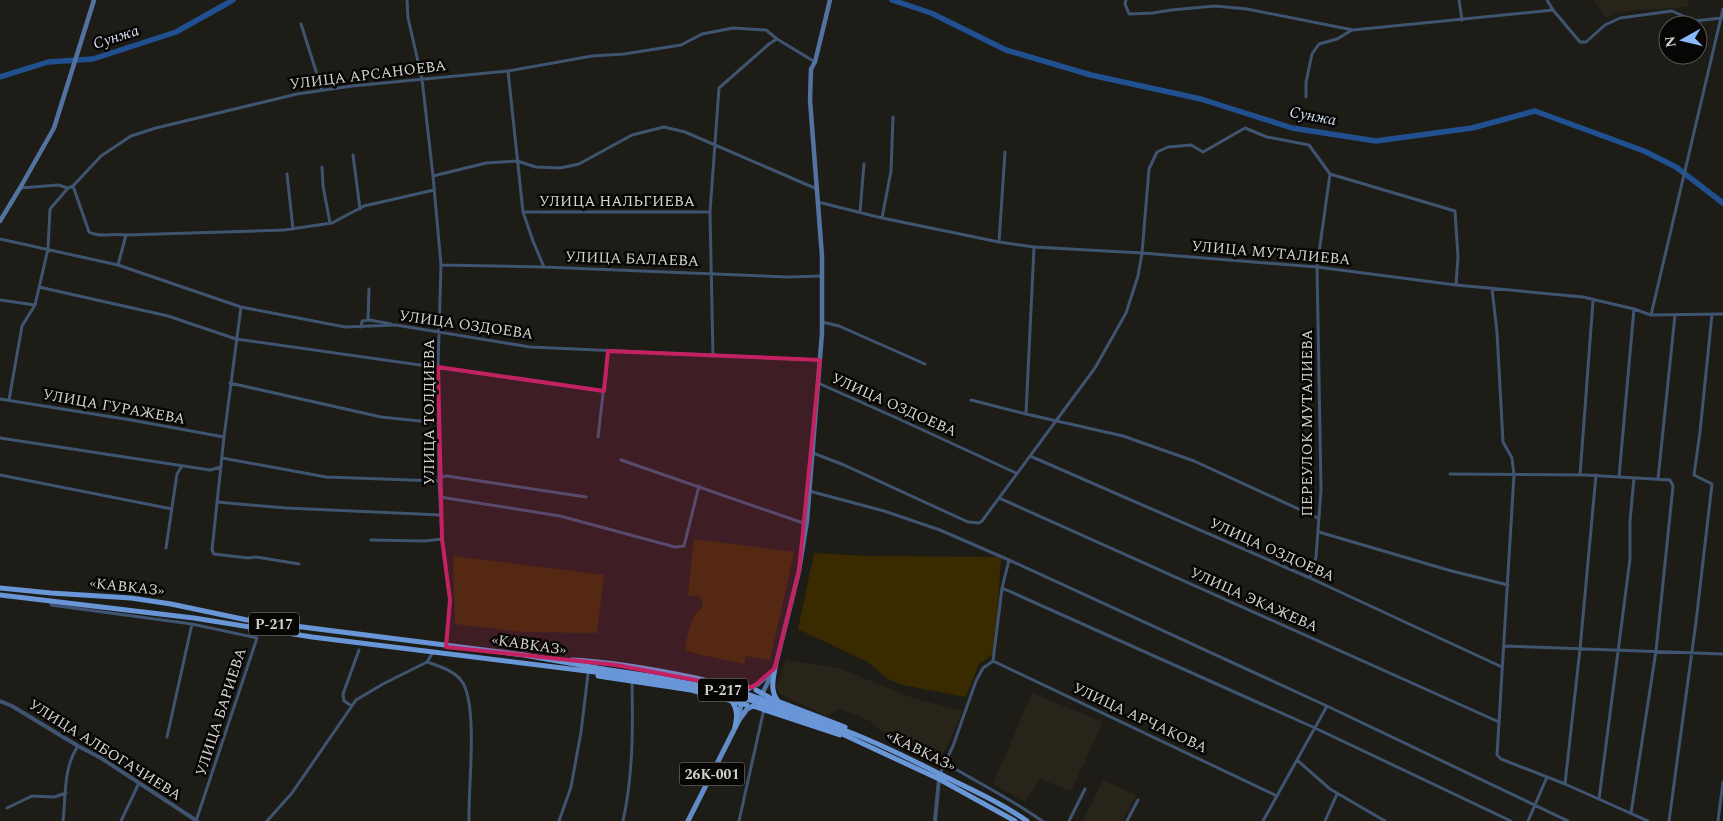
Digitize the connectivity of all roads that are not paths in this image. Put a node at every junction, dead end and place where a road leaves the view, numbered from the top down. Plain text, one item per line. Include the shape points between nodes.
1 (94, 0) edge
2 (407, 0) edge
3 (830, 0) edge
4 (1126, 0) edge
5 (1460, 0) edge
6 (1546, 0) edge
7 (1723, 9) edge
8 (1553, 10) junction
9 (1722, 18) edge
10 (1462, 20) junction
11 (301, 24) dead end
12 (1353, 30) junction
13 (777, 39) junction
14 (815, 62) junction
15 (508, 71) junction
16 (422, 79) junction
17 (322, 90) junction
18 (1306, 97) dead end
19 (893, 117) dead end
20 (714, 144) junction
21 (1006, 152) dead end
22 (353, 155) dead end
23 (517, 161) junction
24 (864, 164) dead end
25 (322, 167) dead end
26 (287, 174) dead end
27 (1330, 174) junction
28 (434, 176) junction
29 (73, 186) junction
30 (20, 188) junction
31 (68, 188) junction
32 (817, 189) junction
33 (434, 190) junction
34 (818, 202) junction
35 (360, 209) junction
36 (523, 212) junction
37 (710, 212) junction
38 (860, 212) junction
39 (882, 218) junction
40 (0, 221) edge
41 (330, 223) junction
42 (292, 229) junction
43 (126, 236) junction
44 (0, 239) edge
45 (999, 242) junction
46 (1034, 247) junction
47 (48, 249) junction
48 (1142, 253) junction
49 (118, 265) junction
50 (441, 265) junction
51 (544, 267) junction
52 (1317, 268) junction
53 (710, 273) junction
54 (822, 276) junction
55 (1456, 285) junction
56 (39, 287) junction
57 (1492, 289) junction
58 (369, 290) dead end
59 (0, 300) edge
60 (1593, 301) junction
61 (34, 305) junction
62 (241, 307) junction
63 (1634, 309) junction
64 (1712, 314) junction
65 (1723, 314) edge
66 (1651, 315) junction
67 (1675, 315) junction
68 (368, 320) junction
69 (822, 322) junction
70 (396, 325) junction
71 (361, 326) junction
72 (440, 332) junction
73 (236, 339) junction
74 (608, 350) junction
75 (713, 356) junction
76 (820, 360) junction
77 (925, 364) dead end
78 (438, 367) junction
79 (230, 383) junction
80 (818, 383) junction
81 (604, 391) junction
82 (0, 398) edge
83 (9, 400) junction
84 (972, 400) dead end
85 (1026, 414) junction
86 (1055, 420) junction
87 (439, 423) junction
88 (224, 437) junction
89 (598, 437) dead end
90 (0, 438) edge
91 (812, 453) junction
92 (1030, 456) junction
93 (222, 458) junction
94 (622, 460) dead end
95 (182, 466) junction
96 (221, 468) junction
97 (1016, 473) junction
98 (1450, 474) dead end
99 (0, 475) edge
100 (1514, 475) junction
101 (1580, 475) junction
102 (1596, 476) junction
103 (1619, 477) junction
104 (1634, 478) junction
105 (439, 479) junction
106 (1658, 479) junction
107 (699, 486) junction
108 (809, 490) junction
109 (440, 497) junction
110 (586, 497) dead end
111 (999, 498) junction
112 (217, 502) junction
113 (172, 509) junction
114 (441, 514) junction
115 (1318, 518) junction
116 (806, 524) junction
117 (1319, 532) junction
118 (442, 539) junction
119 (372, 540) dead end
120 (166, 548) dead end
121 (1009, 560) junction
122 (299, 564) dead end
123 (1310, 578) junction
124 (1508, 585) junction
125 (0, 588) edge
126 (1002, 588) junction
127 (8, 589) junction
128 (0, 594) edge
129 (6, 595) junction
130 (51, 600) junction
131 (192, 624) junction
132 (1504, 646) junction
133 (446, 647) junction
134 (1580, 649) junction
135 (1618, 649) junction
136 (359, 650) dead end
137 (433, 651) junction
138 (1656, 651) junction
139 (1691, 653) junction
140 (1723, 654) edge
141 (549, 659) junction
142 (993, 661) junction
143 (427, 662) junction
144 (542, 664) junction
145 (1502, 667) junction
146 (775, 668) junction
147 (603, 671) junction
148 (588, 674) junction
149 (632, 681) junction
150 (748, 689) junction
151 (756, 690) junction
152 (763, 693) junction
153 (759, 700) junction
154 (0, 701) edge
155 (732, 701) junction
156 (778, 701) junction
157 (748, 703) junction
158 (352, 706) junction
159 (1327, 706) junction
160 (764, 709) junction
161 (1499, 722) junction
162 (735, 727) junction
163 (1315, 728) junction
164 (838, 730) junction
165 (167, 737) dead end
166 (867, 739) junction
167 (863, 744) junction
168 (78, 746) junction
169 (1297, 760) junction
170 (945, 763) junction
171 (939, 777) junction
172 (1548, 777) junction
173 (1723, 782) edge
174 (139, 784) junction
175 (1565, 784) junction
176 (1085, 789) dead end
177 (66, 793) junction
178 (1338, 794) junction
179 (1277, 796) junction
180 (1599, 799) junction
181 (1138, 800) dead end
182 (1536, 805) junction
183 (7, 808) dead end
184 (1631, 813) junction
185 (63, 821) edge
186 (121, 821) edge
187 (197, 821) edge
188 (267, 821) edge
189 (469, 821) edge
190 (559, 821) edge
191 (623, 821) edge
192 (688, 821) edge
193 (740, 821) edge
194 (935, 821) edge
195 (1015, 821) edge
196 (1027, 821) edge
197 (1042, 821) edge
198 (1069, 821) edge
199 (1127, 821) edge
200 (1263, 821) edge
201 (1325, 821) edge
202 (1385, 821) edge
203 (1510, 821) edge
204 (1528, 821) edge
205 (1568, 821) edge
206 (1648, 821) edge
207 (1669, 821) edge
208 (1718, 821) edge

1 - 30 main road via 54,128
2 - 16 street, УЛИЦА ТОЛДИЕВА
3 - 14 main road
4 - 12 street via 1129,14 1214,6 1248,9
5 - 10 street
6 - 8 street
7 - 9 street
8 - 9 street via 1580,42 1586,42 1605,25 1620,18 1672,11 1694,21
8 - 10 street
9 - 66 street
10 - 12 street
11 - 17 street
12 - 18 street via 1319,44 1312,54
13 - 14 street, УЛИЦА АРСАНОЕВА
13 - 15 street, УЛИЦА АРСАНОЕВА via 766,30 734,28 702,34 681,45
13 - 20 street via 718,88
14 - 32 main road via 811,69 810,100
15 - 16 street, УЛИЦА АРСАНОЕВА
15 - 23 street
16 - 17 street, УЛИЦА АРСАНОЕВА
16 - 28 street, УЛИЦА ТОЛДИЕВА
17 - 29 street, УЛИЦА АРСАНОЕВА via 131,136 101,156
19 - 39 street via 890,171
20 - 23 street via 664,127 632,135 579,164 560,168 536,167
20 - 32 street
20 - 37 street
21 - 45 street
22 - 35 street
23 - 28 street via 486,163
23 - 36 street
24 - 38 street
25 - 41 street
26 - 42 street
27 - 48 street via 1309,145 1267,138 1245,128 1203,152 1191,144 1156,152 1148,169
27 - 52 street, ПЕРЕУЛОК МУТАЛИЕВА
27 - 55 street via 1455,211
28 - 33 street, УЛИЦА ТОЛДИЕВА
29 - 31 street, УЛИЦА АРСАНОЕВА
29 - 43 street via 89,232 95,236
30 - 31 street via 58,185
30 - 40 main road
31 - 47 street, УЛИЦА АРСАНОЕВА via 50,209
32 - 34 main road
33 - 35 street
33 - 50 street, УЛИЦА ТОЛДИЕВА
34 - 38 street, УЛИЦА МУТАЛИЕВА
34 - 54 main road
35 - 41 street
36 - 37 street, УЛИЦА НАЛЬГИЕВА
36 - 51 street
37 - 53 street
38 - 39 street, УЛИЦА МУТАЛИЕВА
39 - 45 street, УЛИЦА МУТАЛИЕВА
41 - 42 street
42 - 43 street
43 - 49 street
44 - 47 street, УЛИЦА ОЗДОЕВА
45 - 46 street, УЛИЦА МУТАЛИЕВА
46 - 48 street, УЛИЦА МУТАЛИЕВА
46 - 85 street
47 - 49 street, УЛИЦА ОЗДОЕВА
47 - 56 street, УЛИЦА АРСАНОЕВА
48 - 52 street, УЛИЦА МУТАЛИЕВА
48 - 86 street via 1126,313 1095,368
49 - 62 street, УЛИЦА ОЗДОЕВА
50 - 51 street, УЛИЦА БАЛАЕВА
50 - 72 street, УЛИЦА ТОЛДИЕВА
51 - 53 street, УЛИЦА БАЛАЕВА
52 - 55 street, УЛИЦА МУТАЛИЕВА
52 - 115 street, ПЕРЕУЛОК МУТАЛИЕВА via 1321,490
53 - 54 street, УЛИЦА БАЛАЕВА
53 - 75 street
54 - 69 main road
55 - 57 street, УЛИЦА МУТАЛИЕВА
56 - 61 street, УЛИЦА АРСАНОЕВА
56 - 73 street via 168,316
57 - 60 street, УЛИЦА МУТАЛИЕВА via 1583,297
57 - 100 street via 1503,442 1512,458
58 - 68 street
59 - 61 street
60 - 63 street, УЛИЦА МУТАЛИЕВА
60 - 101 street
61 - 83 street, УЛИЦА АРСАНОЕВА via 22,326
62 - 71 street, УЛИЦА ОЗДОЕВА via 345,327
62 - 73 street
63 - 66 street, УЛИЦА МУТАЛИЕВА
63 - 103 street
64 - 65 street, УЛИЦА МУТАЛИЕВА
64 - 67 street, УЛИЦА МУТАЛИЕВА
64 - 139 street via 1694,475 1712,484
66 - 67 street, УЛИЦА МУТАЛИЕВА
67 - 106 street
68 - 70 street
68 - 71 street via 362,321
69 - 76 main road
69 - 77 street via 839,326
70 - 71 street, УЛИЦА ОЗДОЕВА
70 - 72 street, УЛИЦА ОЗДОЕВА
72 - 74 street, УЛИЦА ОЗДОЕВА via 530,347
72 - 78 street, УЛИЦА ТОЛДИЕВА
73 - 78 street
73 - 79 street
74 - 75 street, УЛИЦА ОЗДОЕВА
74 - 81 street
75 - 76 street, УЛИЦА ОЗДОЕВА
76 - 80 main road
78 - 81 street
78 - 87 street, УЛИЦА ТОЛДИЕВА
79 - 87 street via 381,417
79 - 88 street
80 - 91 main road
80 - 97 street, УЛИЦА ОЗДОЕВА
81 - 89 street
82 - 83 street, УЛИЦА ГУРАЖЕВА
83 - 88 street, УЛИЦА ГУРАЖЕВА
84 - 85 street
85 - 86 street
86 - 92 street
86 - 115 street via 1123,436 1194,461
87 - 105 street, УЛИЦА ТОЛДИЕВА
88 - 93 street
90 - 95 street
91 - 108 main road
91 - 111 street via 844,464 968,522 982,521
92 - 97 street
92 - 123 street, УЛИЦА ОЗДОЕВА
93 - 96 street
93 - 105 street via 326,477
94 - 107 street
95 - 96 street via 210,470
95 - 113 street via 177,474
96 - 112 street
97 - 111 street
98 - 100 street
99 - 113 street
100 - 101 street
100 - 124 street
101 - 102 street
102 - 103 street
102 - 134 street
103 - 104 street
104 - 106 street
104 - 135 street via 1630,559
105 - 109 street, УЛИЦА ТОЛДИЕВА
105 - 110 street via 447,476
106 - 138 street via 1670,480 1673,486
107 - 109 street via 684,546 675,547 560,516
107 - 116 street
108 - 116 main road
108 - 121 street via 940,530
109 - 114 street, УЛИЦА ТОЛДИЕВА
111 - 161 street, УЛИЦА ЭКАЖЕВА
112 - 114 street
112 - 122 street via 214,554
113 - 120 street
114 - 118 street, УЛИЦА ТОЛДИЕВА
115 - 117 street, ПЕРЕУЛОК МУТАЛИЕВА
116 - 146 main road via 799,571
117 - 123 street, ПЕРЕУЛОК МУТАЛИЕВА
117 - 124 street
118 - 119 street
118 - 133 street, УЛИЦА ТОЛДИЕВА via 450,600
121 - 126 street
121 - 159 street
123 - 145 street, УЛИЦА ОЗДОЕВА
124 - 132 street
125 - 127 highway, «КАВКАЗ» / Р-217
126 - 142 street
126 - 163 street
127 - 129 street
127 - 133 highway, «КАВКАЗ» / Р-217 via 131,598 247,620
128 - 129 highway, «КАВКАЗ» / Р-217
129 - 130 highway, «КАВКАЗ» / Р-217
130 - 131 street via 51,606
130 - 137 highway, «КАВКАЗ» / Р-217
131 - 165 street
131 - 187 street, УЛИЦА БАРИЕВА via 258,638
132 - 134 street
132 - 145 street
133 - 141 highway, «КАВКАЗ» / Р-217
134 - 135 street
134 - 175 street
135 - 138 street
135 - 180 street
136 - 158 street via 343,694 344,701
137 - 143 street
137 - 144 highway, «КАВКАЗ» / Р-217
138 - 139 street
138 - 184 street
139 - 140 street
139 - 207 street
141 - 147 highway, «КАВКАЗ» / Р-217
141 - 150 highway via 616,664
142 - 170 street via 983,668 976,681
142 - 179 street, УЛИЦА АРЧАКОВА
143 - 158 street via 382,684
143 - 189 street via 449,670 463,682 468,700 471,719
144 - 147 highway, «КАВКАЗ» / Р-217
144 - 148 highway, Р-217
145 - 161 street
146 - 150 main road
146 - 152 main road
146 - 156 highway via 773,686
147 - 164 highway, «КАВКАЗ» / Р-217, bridge via 750,700
148 - 149 highway, Р-217
148 - 190 street via 571,787
149 - 155 highway, Р-217 via 691,690
149 - 191 street via 631,752
150 - 151 main road
150 - 157 main road via 744,692
151 - 152 highway
151 - 153 main road
152 - 153 main road
152 - 156 highway
153 - 157 main road
154 - 168 street, УЛИЦА АЛБОГАЧИЕВА
155 - 157 highway, «КАВКАЗ»
155 - 162 highway via 737,714
156 - 166 highway via 840,724
157 - 160 highway, «КАВКАЗ» / Р-217
157 - 162 main road
157 - 162 main road
158 - 188 street via 292,793
159 - 163 street
159 - 182 street
160 - 167 highway, «КАВКАЗ» / Р-217
160 - 193 street
161 - 172 street via 1497,755
162 - 192 main road, 26К-001
163 - 169 street
163 - 203 street
164 - 166 highway, «КАВКАЗ» / Р-217
164 - 167 highway, «КАВКАЗ» / Р-217
166 - 171 highway, «КАВКАЗ» / Р-217
167 - 171 highway, «КАВКАЗ» / Р-217
168 - 174 street, УЛИЦА АЛБОГАЧИЕВА
168 - 177 street via 67,772
169 - 178 street
169 - 179 street
170 - 171 street
170 - 197 street
171 - 194 street
171 - 195 highway, «КАВКАЗ» / Р-217
171 - 196 highway, «КАВКАЗ» / Р-217 via 1006,807
172 - 175 street
172 - 182 street
173 - 208 street
174 - 186 street
174 - 187 street, УЛИЦА АЛБОГАЧИЕВА
175 - 180 street
176 - 198 street
177 - 183 street via 54,797 32,796
177 - 185 street
178 - 201 street
178 - 202 street
179 - 200 street
180 - 184 street
181 - 199 street
182 - 204 street
182 - 205 street
184 - 206 street

